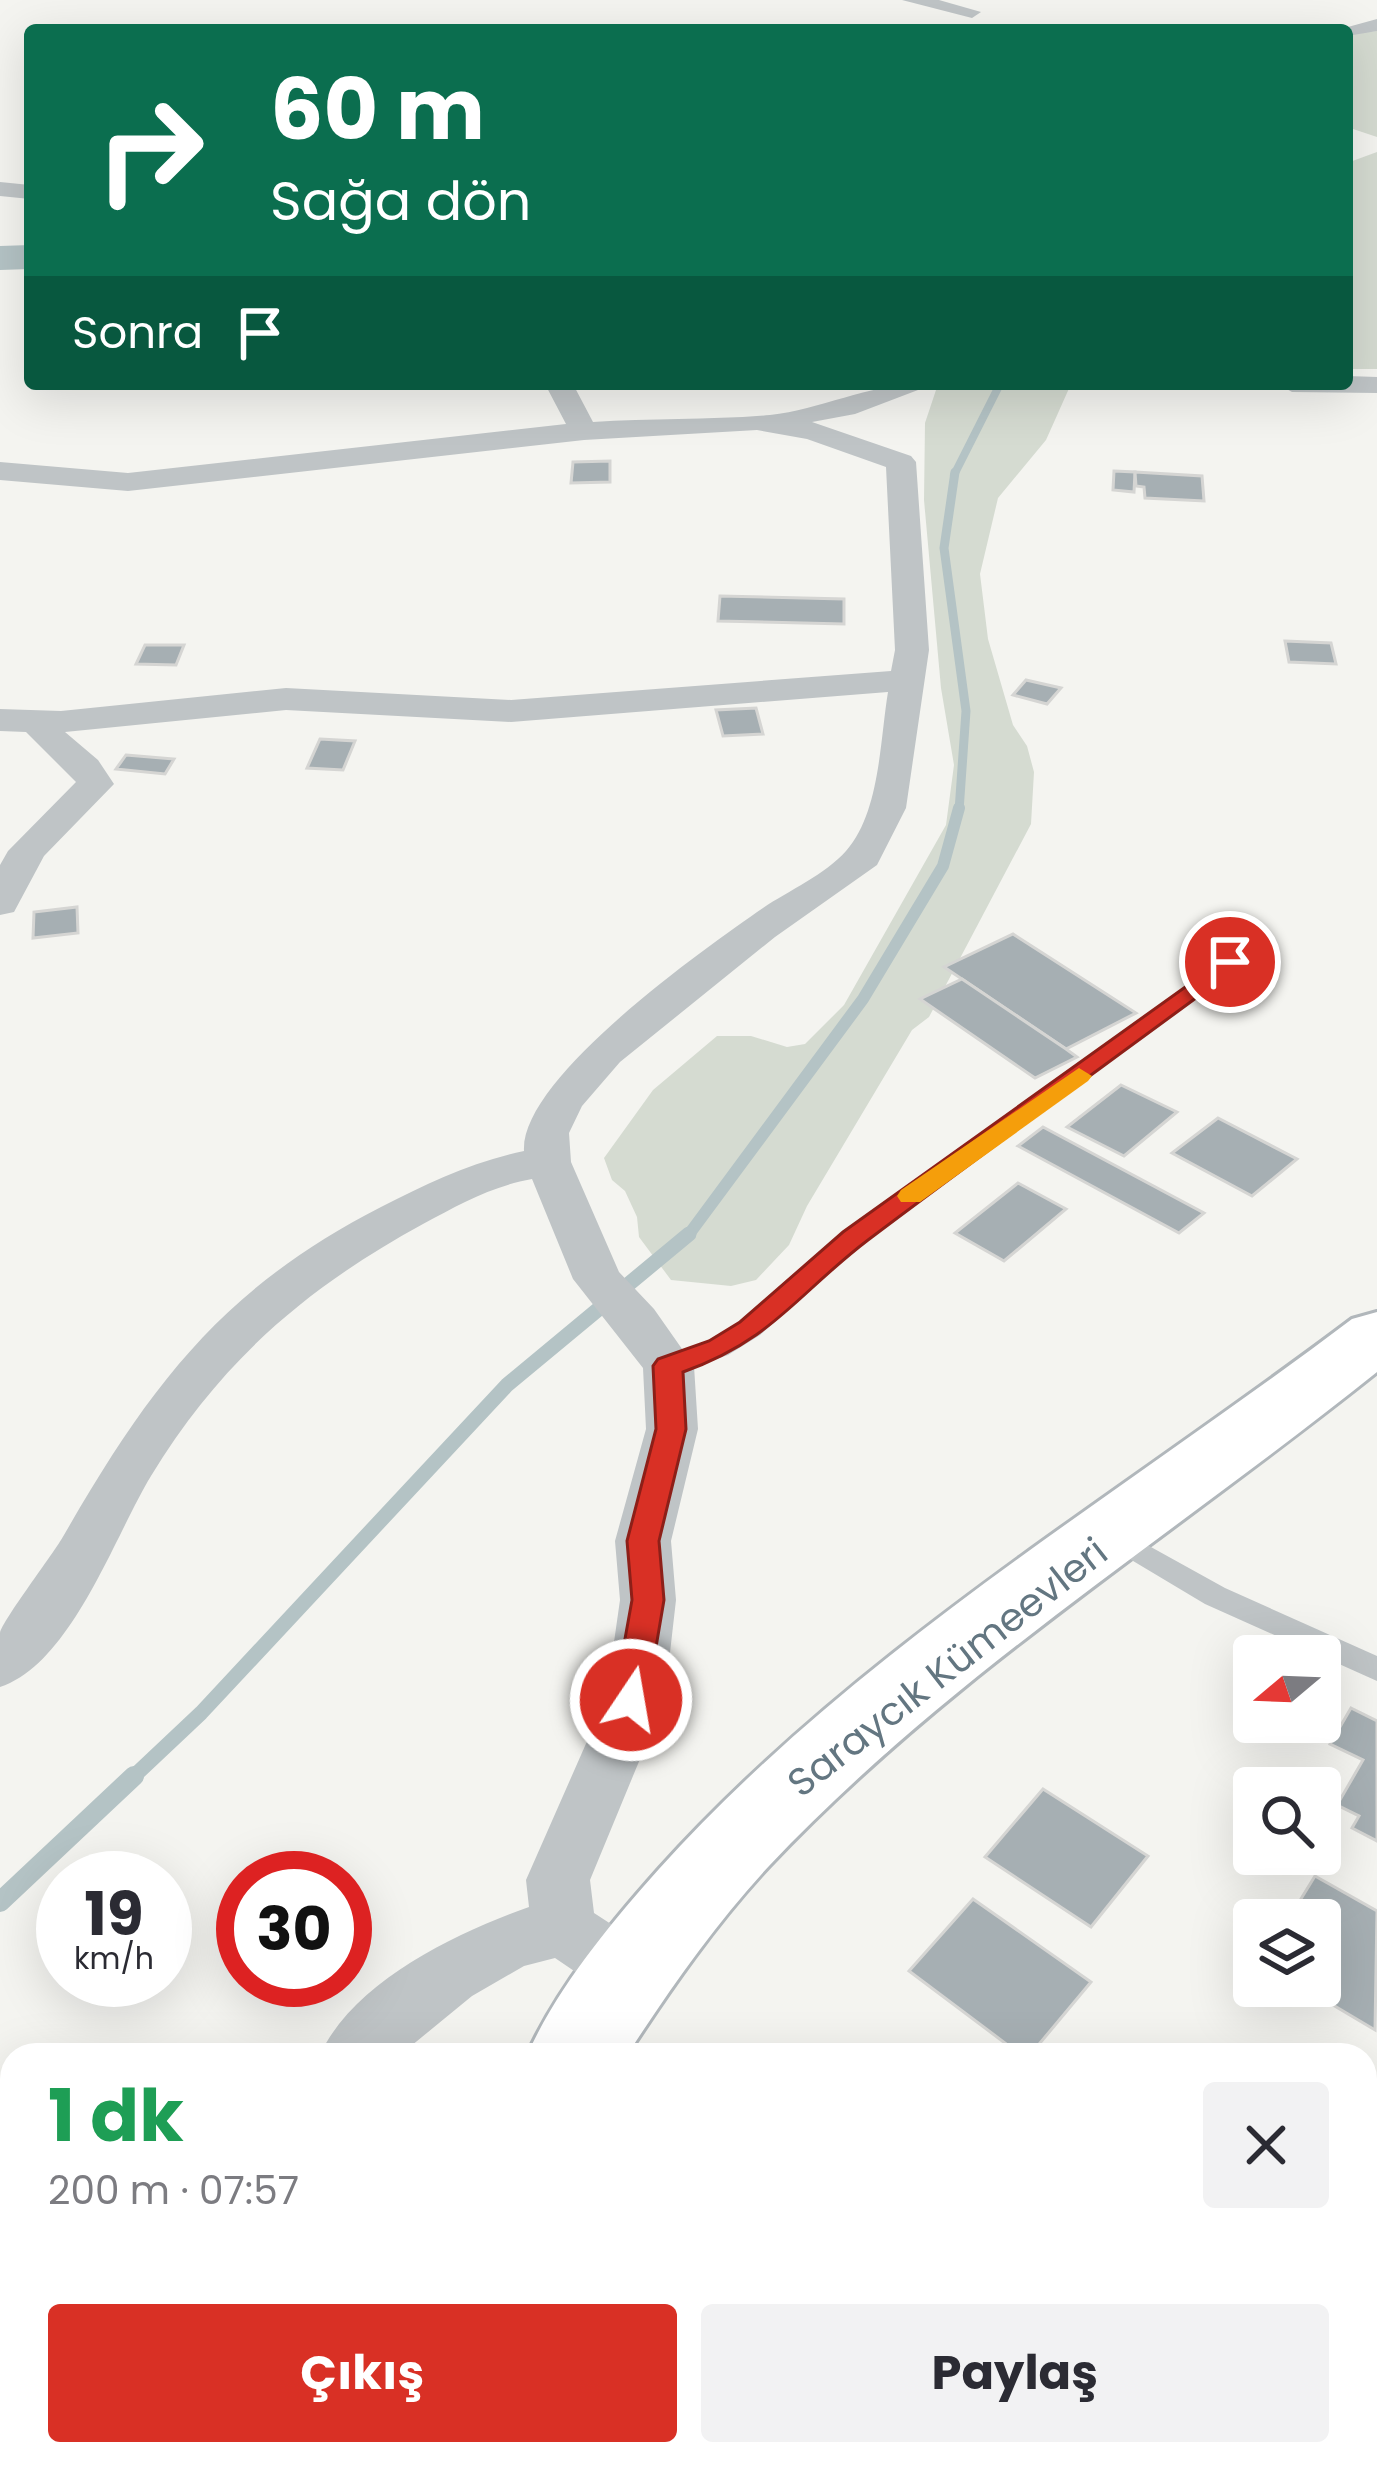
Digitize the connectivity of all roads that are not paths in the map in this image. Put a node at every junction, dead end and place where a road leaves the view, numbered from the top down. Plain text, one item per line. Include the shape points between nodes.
1 (911, 0) edge
2 (972, 12) dead end
3 (563, 390) edge
4 (892, 390) edge
5 (919, 390) edge
6 (757, 422) junction
7 (584, 431) junction
8 (906, 442) junction
9 (0, 471) edge
10 (908, 680) junction
11 (19, 721) edge
12 (0, 903) edge
13 (1230, 962) dead end
14 (548, 1162) junction
15 (1377, 1336) edge
16 (652, 1343) junction
17 (1113, 1536) junction
18 (0, 1664) edge
19 (1377, 1669) edge
20 (562, 1928) junction
21 (628, 1971) junction
22 (366, 2043) edge
23 (582, 2043) edge

1 - 2 street
3 - 7 street
4 - 6 street via 845,408
5 - 8 street
6 - 7 street
6 - 8 street
7 - 9 street via 128,482
8 - 10 street
10 - 11 street via 511,711 286,699
10 - 14 street via 887,808 863,857 604,1053 562,1101 546,1133
11 - 12 street via 92,773 94,784 27,851
13 - 16 lane via 852,1238 751,1329 719,1348
14 - 16 street via 598,1279
14 - 18 street via 470,1178 322,1259 234,1336 164,1417 48,1609
15 - 17 main road, Saraycık Kümeevleri
16 - 20 street via 671,1429 643,1541 648,1600 639,1670 558,1880
17 - 19 lane via 1215,1596
17 - 21 main road, Saraycık Kümeevleri via 808,1769
20 - 21 street
20 - 22 street via 498,1944 462,1965
21 - 23 main road, Saraycık Kümeevleri

